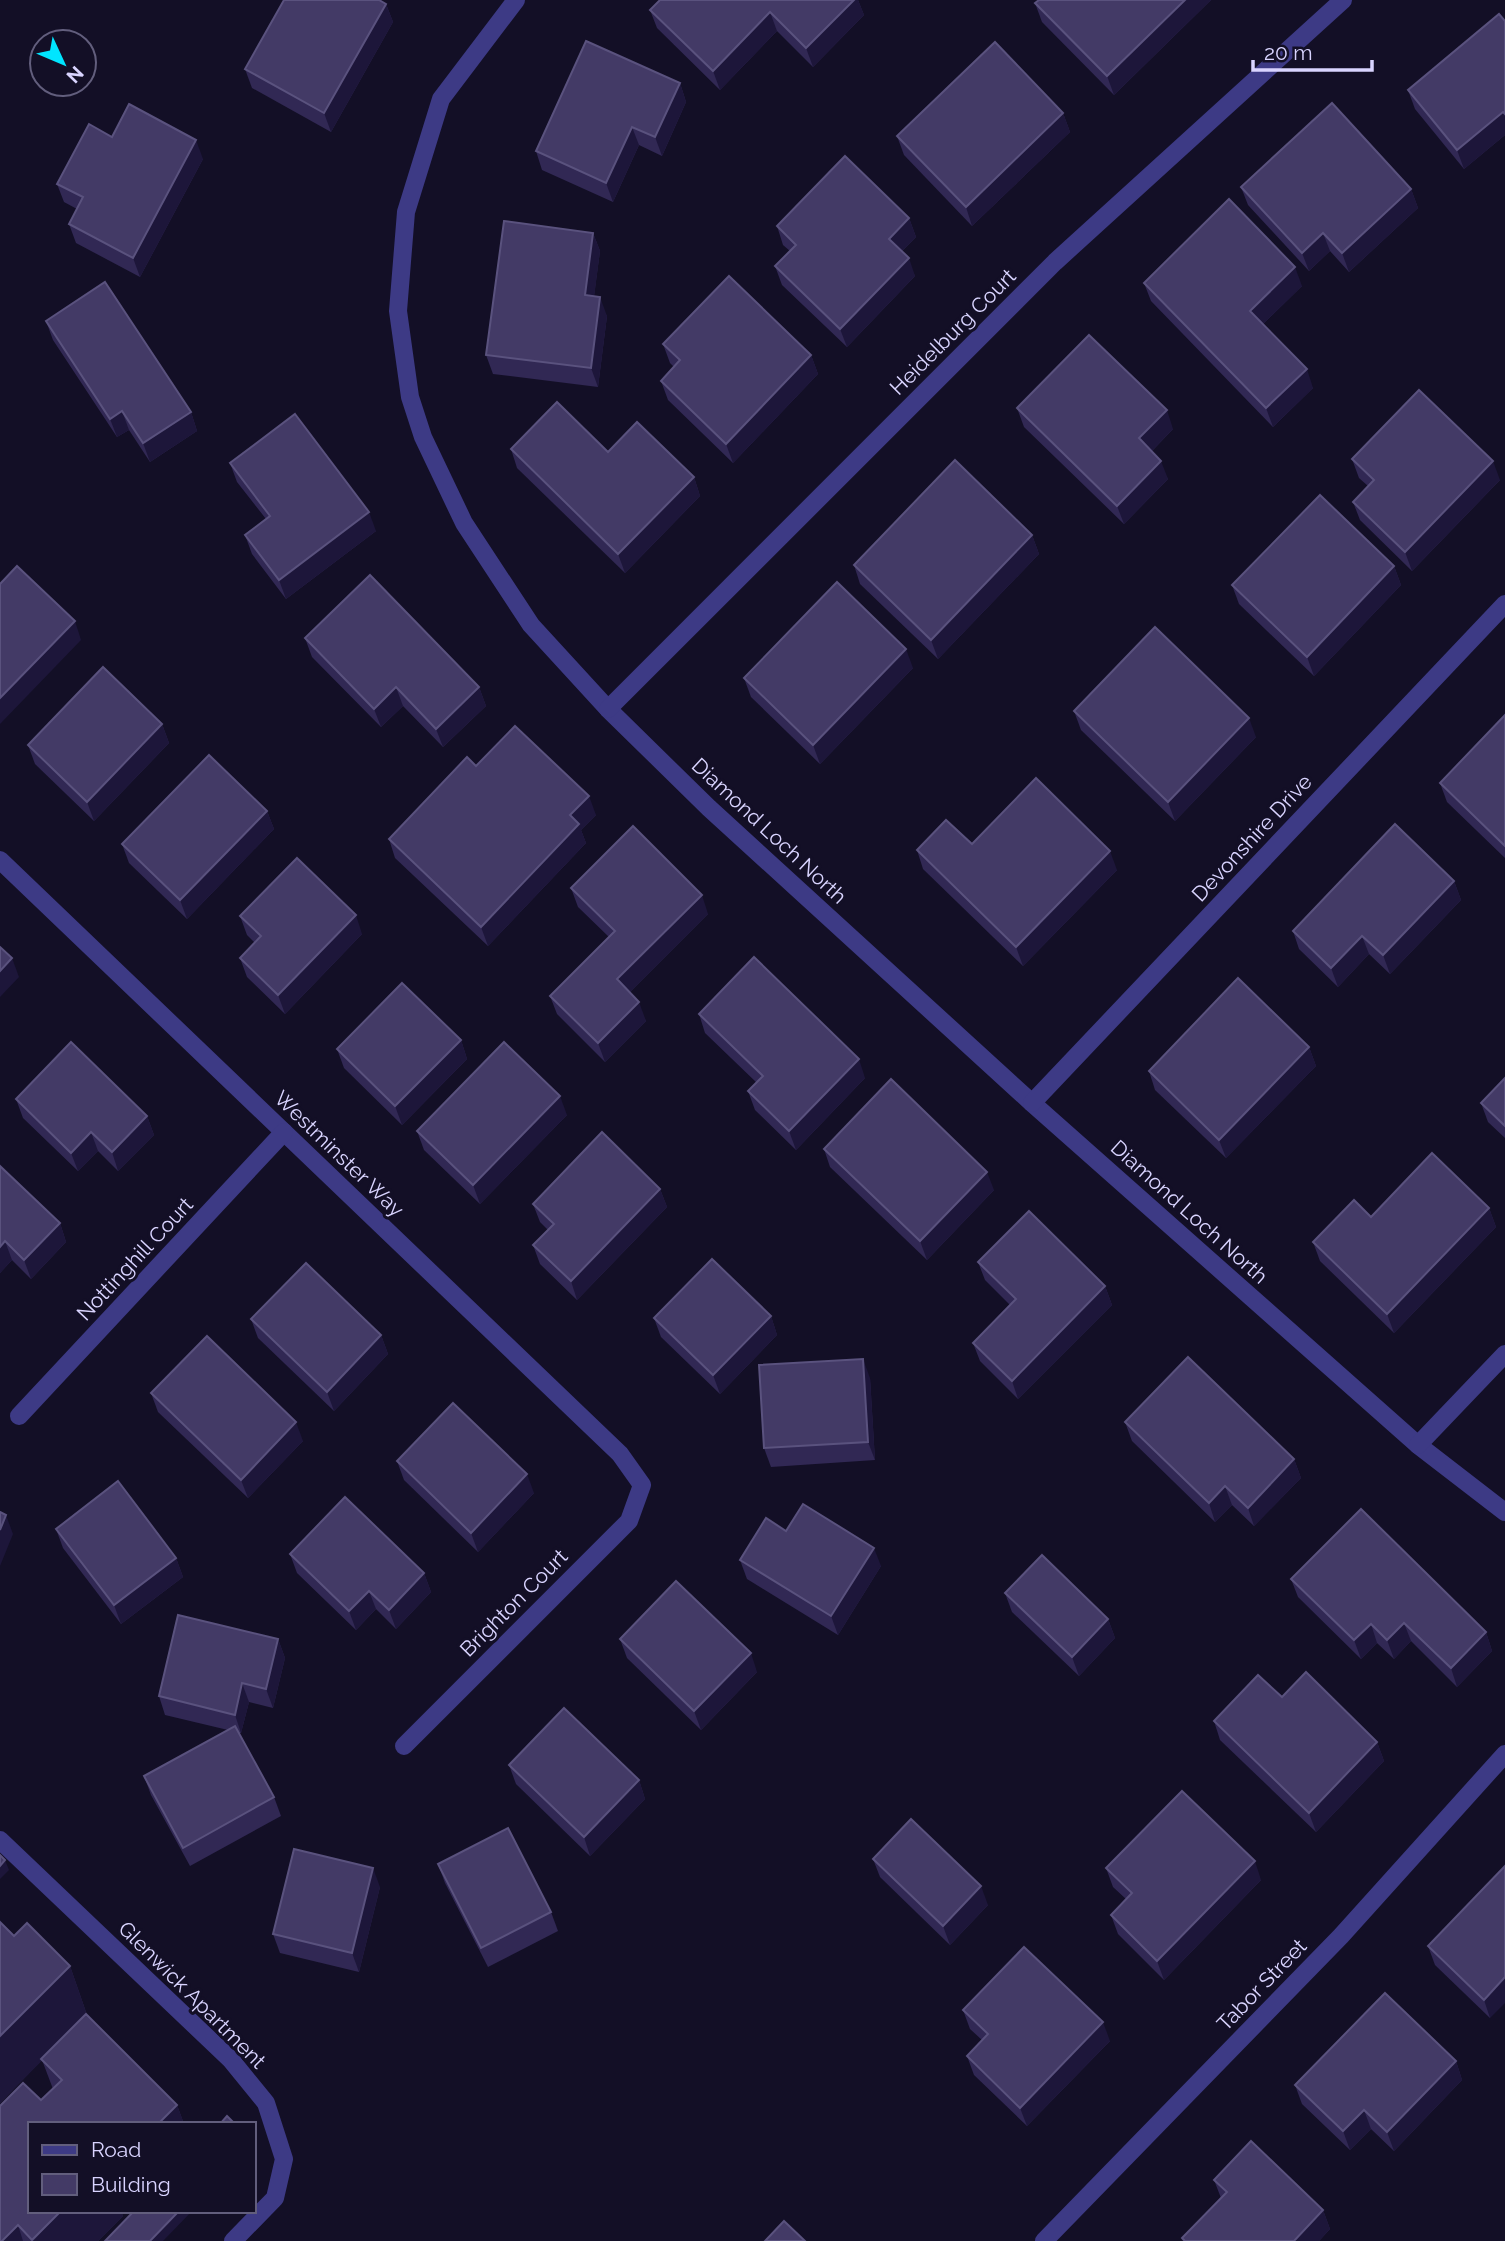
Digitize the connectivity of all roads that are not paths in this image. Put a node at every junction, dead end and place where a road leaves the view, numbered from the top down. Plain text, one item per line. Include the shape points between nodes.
1 (516, 0) edge
2 (1343, 0) edge
3 (1505, 604) edge
4 (608, 709) junction
5 (0, 860) edge
6 (1032, 1103) junction
7 (284, 1132) junction
8 (1505, 1354) edge
9 (19, 1416) dead end
10 (1418, 1445) junction
11 (642, 1485) joint
12 (1505, 1512) edge
13 (404, 1746) dead end
14 (1505, 1754) edge
15 (0, 1840) edge
16 (233, 2241) edge
17 (1044, 2241) edge

1 - 4 street, Diamond Loch North via 441,99 406,212 398,311 410,397 464,523 531,625
2 - 4 street, Heidelburg Court via 1055,262
3 - 6 street, Devonshire Drive
4 - 6 street, Diamond Loch North via 709,808
5 - 7 street, Westminster Way
6 - 10 street, Diamond Loch North
7 - 9 street, Nottinghill Court
7 - 11 street, Westminster Way via 620,1454
8 - 10 street
10 - 12 street, Diamond Loch North
11 - 13 street, Brighton Court via 629,1521
14 - 17 street, Tabor Street via 1341,1936
15 - 16 street, Glenwick Apartment via 232,2060 266,2103 284,2159 275,2198

